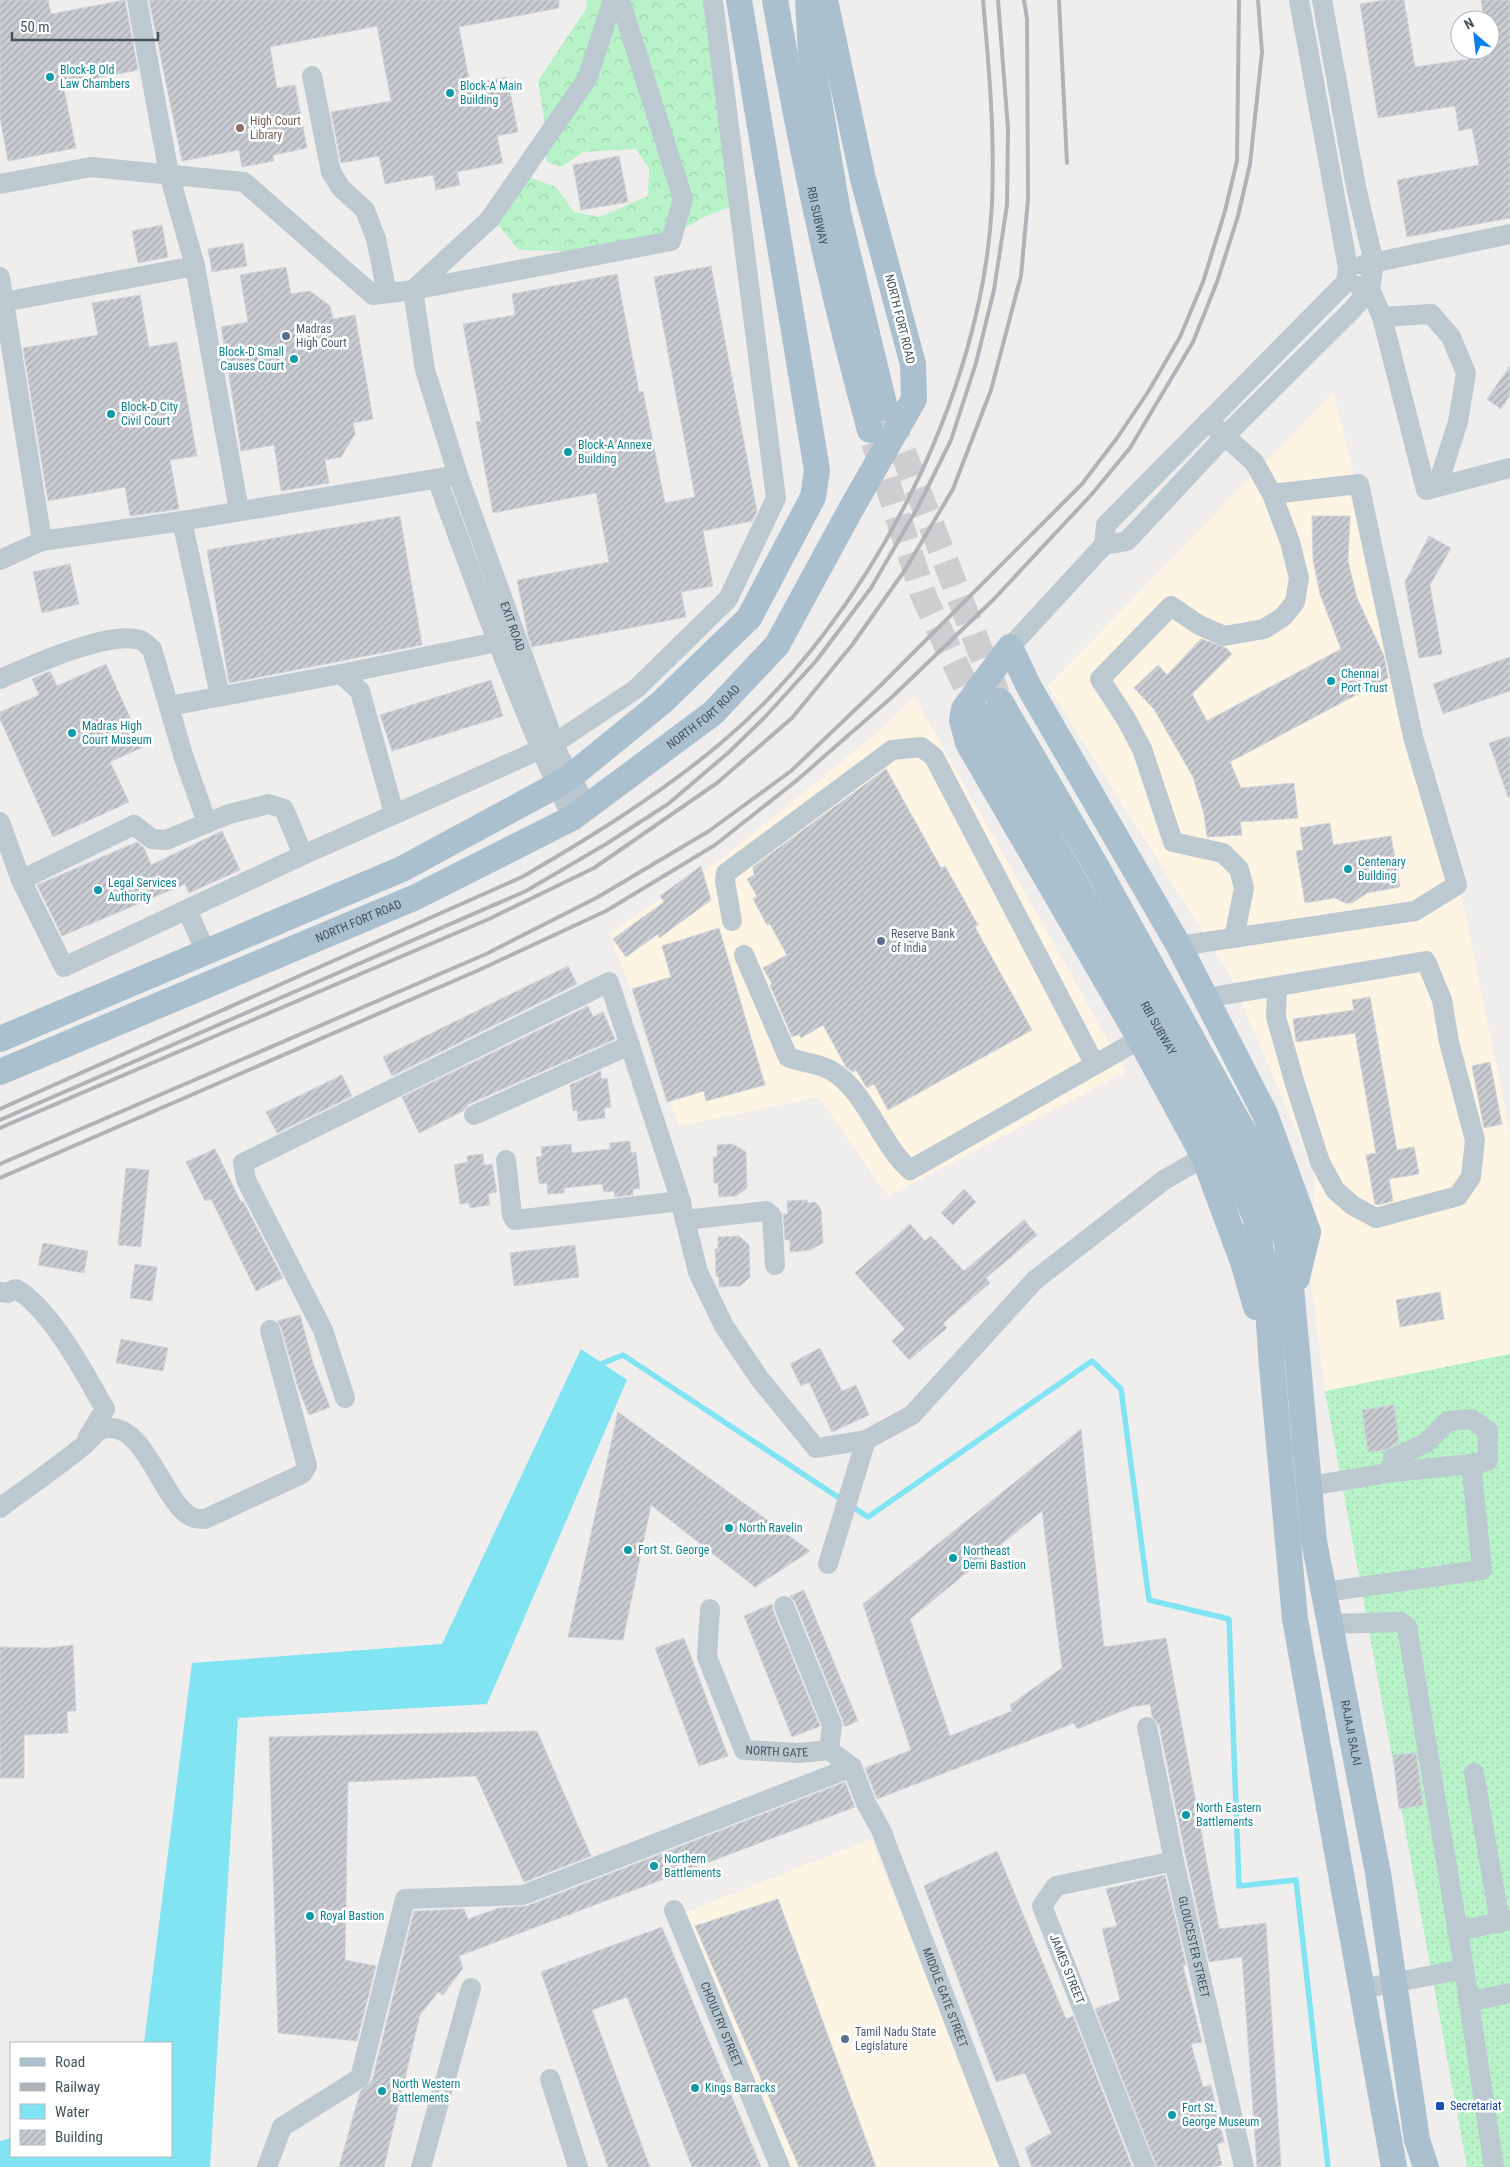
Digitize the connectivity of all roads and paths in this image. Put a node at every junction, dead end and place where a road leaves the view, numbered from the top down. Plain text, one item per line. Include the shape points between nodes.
1 (137, 0) edge
2 (613, 0) edge
3 (620, 0) edge
4 (713, 0) edge
5 (739, 0) edge
6 (775, 0) edge
7 (808, 0) edge
8 (825, 0) edge
9 (1299, 0) edge
10 (1322, 0) edge
11 (312, 76) dead end
12 (169, 174) junction
13 (0, 184) edge
14 (1510, 234) edge
15 (1374, 263) junction
16 (195, 266) junction
17 (1347, 275) junction
18 (0, 277) edge
19 (1370, 289) junction
20 (413, 290) junction
21 (387, 293) junction
22 (4, 302) junction
23 (1382, 318) junction
24 (886, 408) tunnel mouth
25 (1208, 421) junction
26 (870, 430) tunnel mouth
27 (1225, 436) junction
28 (1510, 468) edge
29 (458, 475) junction
30 (438, 479) junction
31 (1437, 487) junction
32 (1272, 494) junction
33 (812, 497) junction
34 (851, 509) junction
35 (239, 510) junction
36 (182, 521) junction
37 (42, 541) junction
38 (1104, 545) junction
39 (0, 560) edge
40 (507, 640) junction
41 (1010, 647) junction
42 (341, 674) junction
43 (0, 679) edge
44 (220, 696) junction
45 (168, 706) junction
46 (548, 746) junction
47 (564, 781) junction
48 (580, 813) junction
49 (394, 814) junction
50 (0, 822) edge
51 (207, 823) junction
52 (303, 855) junction
53 (21, 880) junction
54 (187, 910) junction
55 (732, 921) dead end
56 (1234, 938) junction
57 (1179, 946) junction
58 (206, 952) junction
59 (744, 955) dead end
60 (1277, 986) junction
61 (1206, 998) junction
62 (0, 1039) edge
63 (1140, 1039) junction
64 (630, 1045) junction
65 (1095, 1065) junction
66 (0, 1072) edge
67 (474, 1115) dead end
68 (1204, 1157) junction
69 (506, 1160) dead end
70 (683, 1211) junction
71 (775, 1265) dead end
72 (0, 1292) edge
73 (1293, 1296) junction
74 (270, 1330) dead end
75 (1272, 1367) junction
76 (345, 1398) dead end
77 (866, 1440) junction
78 (84, 1445) junction
79 (1471, 1464) junction
80 (1394, 1472) junction
81 (1310, 1486) junction
82 (0, 1508) edge
83 (828, 1564) dead end
84 (1324, 1592) junction
85 (784, 1606) dead end
86 (710, 1609) dead end
87 (1330, 1624) junction
88 (1147, 1726) dead end
89 (829, 1750) junction
90 (852, 1767) junction
91 (1474, 1773) dead end
92 (1174, 1861) junction
93 (674, 1910) dead end
94 (1505, 1921) edge
95 (1458, 1931) junction
96 (1464, 1970) junction
97 (1394, 1984) junction
98 (471, 1988) dead end
99 (1362, 1988) junction
100 (1510, 1993) edge
101 (1468, 2002) junction
102 (550, 2079) dead end
103 (267, 2167) edge
104 (421, 2167) edge
105 (578, 2167) edge
106 (780, 2167) edge
107 (1010, 2167) edge
108 (1145, 2167) edge
109 (1244, 2167) edge
110 (1394, 2167) edge
111 (1426, 2167) edge
112 (1494, 2167) edge

1 - 12 street
2 - 20 street via 587,79 489,220
3 - 20 street via 682,199 670,241
4 - 46 street via 776,498 728,600 636,689
5 - 33 main road via 817,470
6 - 26 main road, RBI SUBWAY via 796,118 850,360
7 - 24 main road, RBI SUBWAY via 811,54 838,213
8 - 34 main road, NORTH FORT ROAD via 863,179 913,364 914,399
9 - 17 street
10 - 15 street via 1356,187
11 - 21 street via 332,172 341,188 365,210 376,239
12 - 13 street via 91,167
12 - 16 street
12 - 21 street via 244,182 373,294
14 - 15 street
15 - 17 street
15 - 19 street
16 - 22 street
16 - 35 street
17 - 19 street
17 - 25 street
18 - 22 street
19 - 23 street
19 - 27 street
20 - 21 street
20 - 29 street, EXIT ROAD via 425,370
22 - 37 street
23 - 31 street via 1426,490
23 - 31 street via 1431,314 1451,337 1466,373 1458,422
25 - 27 street
25 - 38 street via 1106,526
27 - 32 street via 1254,462
27 - 38 street via 1127,541
28 - 31 street
29 - 30 street
29 - 40 street, EXIT ROAD
30 - 35 street
30 - 40 street
32 - 56 street via 1290,542 1298,578 1295,602 1283,617 1264,629 1224,636 1199,625 1171,606 1100,679 1142,749 1173,842 1223,853 1240,869 1244,888
32 - 56 street via 1359,484 1413,737 1457,885 1415,910
33 - 34 main road
33 - 47 main road via 749,618 662,702
34 - 48 main road, NORTH FORT ROAD via 777,645 713,713
35 - 36 street
36 - 37 street
36 - 44 street
37 - 39 street
38 - 41 street
40 - 42 street
40 - 46 street, EXIT ROAD
41 - 57 main road via 1029,687
41 - 63 main road via 964,709 964,731
42 - 44 street
42 - 49 street via 360,691
43 - 45 street via 95,643 118,637 140,640 152,648
44 - 45 street
45 - 51 street
46 - 47 street, EXIT ROAD
46 - 49 street
47 - 48 street, EXIT ROAD
47 - 58 main road via 402,869
48 - 66 main road, NORTH FORT ROAD via 416,897
49 - 52 street
50 - 53 street
51 - 52 street via 269,804 284,809
51 - 53 street via 166,840 152,839 134,825
52 - 54 street
53 - 54 street via 64,968
54 - 58 street
55 - 65 street via 726,873 892,750 921,747 934,758
56 - 57 street
57 - 61 main road
58 - 62 main road
59 - 65 street via 788,1057 831,1070 847,1081 899,1160 910,1170
60 - 60 street via 1276,1016 1295,1084 1320,1162 1335,1190 1352,1205 1376,1218 1458,1196 1471,1177 1475,1140 1449,1042 1442,1000 1426,961
60 - 61 street
61 - 73 main road via 1265,1114 1308,1232
63 - 65 street
63 - 68 main road
64 - 67 street
64 - 70 street
64 - 76 street via 610,982 243,1163 246,1180 323,1330
68 - 75 main road via 1243,1262
68 - 77 street via 1164,1180 1035,1280 912,1415
69 - 70 street via 515,1220
70 - 71 street via 766,1211 772,1216
70 - 77 street via 698,1272 724,1326 792,1420 816,1448
72 - 78 street via 16,1289 47,1318 105,1408
73 - 75 main road, RBI SUBWAY via 1287,1242 1246,1136 1090,855 990,707 1209,1117 1255,1216 1266,1279
73 - 81 main road, RAJAJI SALAI
74 - 78 street via 307,1466 302,1474 205,1519 190,1517 180,1508 140,1446 125,1431 101,1429
75 - 99 main road via 1295,1619
77 - 83 street
78 - 82 street
79 - 80 street
79 - 80 street via 1488,1461 1488,1431 1471,1419 1448,1422 1426,1443 1393,1458
79 - 84 street via 1482,1570
80 - 81 street
81 - 84 main road, RAJAJI SALAI via 1314,1541
84 - 87 main road, RAJAJI SALAI
85 - 89 street via 832,1725
86 - 89 street, NORTH GATE via 707,1657 744,1750 800,1753
87 - 95 street via 1400,1622 1407,1627
87 - 97 main road, RAJAJI SALAI via 1378,1873
88 - 92 street, GLOUCESTER STREET
89 - 90 street
90 - 103 street via 523,1895 404,1900 360,2078 282,2127
90 - 107 street, MIDDLE GATE STREET via 881,1830
91 - 94 street
92 - 108 street, JAMES STREET via 1056,1886 1042,1906
92 - 109 street, GLOUCESTER STREET
93 - 106 street, CHOULTRY STREET
94 - 95 street
95 - 96 street
96 - 97 street
96 - 101 street
97 - 99 street
97 - 111 main road, RAJAJI SALAI via 1417,2140
98 - 104 street
99 - 110 main road
100 - 101 street
101 - 112 street
102 - 105 street

